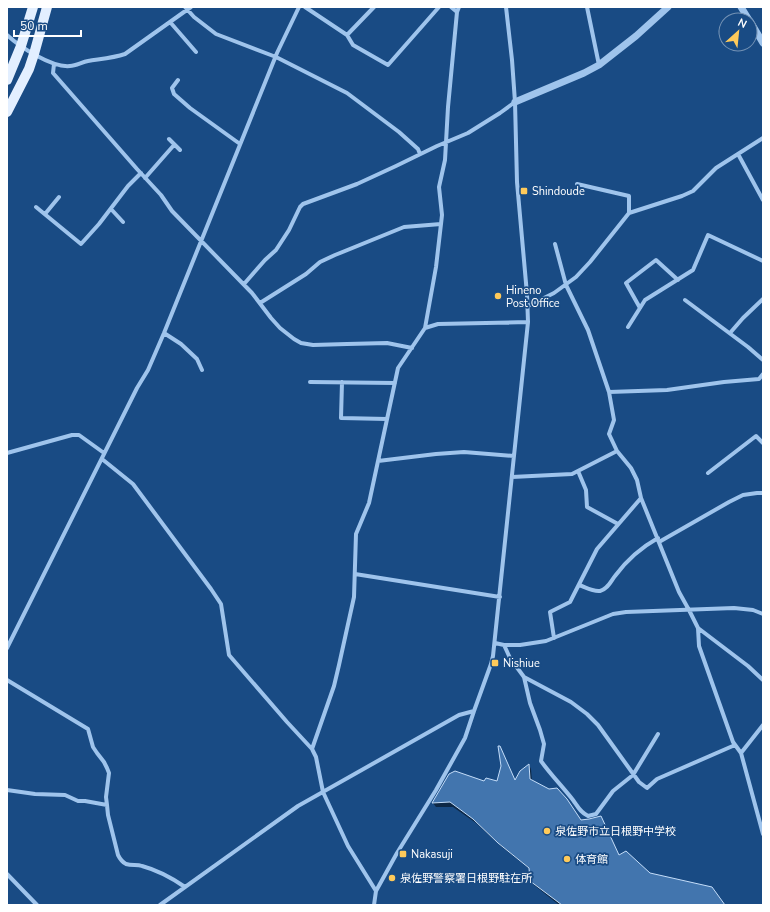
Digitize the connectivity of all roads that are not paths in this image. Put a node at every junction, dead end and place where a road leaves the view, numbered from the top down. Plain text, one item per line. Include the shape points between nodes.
1 (33, 7) edge
2 (47, 7) edge
3 (299, 7) edge
4 (305, 7) edge
5 (374, 7) edge
6 (439, 7) edge
7 (451, 7) edge
8 (459, 7) edge
9 (506, 7) edge
10 (586, 7) edge
11 (668, 7) edge
12 (188, 8) edge
13 (457, 12) junction
14 (170, 22) junction
15 (7, 35) edge
16 (347, 35) junction
17 (21, 46) junction
18 (196, 52) dead end
19 (34, 54) junction
20 (276, 57) junction
21 (54, 64) junction
22 (599, 65) junction
23 (7, 80) edge
24 (178, 80) dead end
25 (515, 102) junction
26 (7, 112) edge
27 (763, 138) edge
28 (169, 139) dead end
29 (446, 142) junction
30 (240, 144) junction
31 (174, 145) junction
32 (180, 150) dead end
33 (420, 154) junction
34 (738, 154) junction
35 (140, 173) junction
36 (145, 178) junction
37 (577, 184) dead end
38 (59, 197) dead end
39 (763, 200) edge
40 (36, 207) dead end
41 (111, 209) junction
42 (629, 213) junction
43 (45, 214) junction
44 (123, 222) dead end
45 (441, 224) junction
46 (201, 241) junction
47 (555, 244) dead end
48 (763, 261) edge
49 (678, 280) junction
50 (244, 284) junction
51 (566, 285) junction
52 (763, 299) edge
53 (684, 300) dead end
54 (260, 303) junction
55 (528, 306) junction
56 (640, 308) junction
57 (528, 322) junction
58 (628, 327) dead end
59 (425, 328) junction
60 (164, 333) junction
61 (730, 333) junction
62 (412, 348) junction
63 (763, 360) edge
64 (202, 370) dead end
65 (763, 374) edge
66 (310, 382) dead end
67 (342, 382) junction
68 (395, 383) junction
69 (609, 392) junction
70 (387, 419) junction
71 (763, 444) edge
72 (616, 451) junction
73 (7, 453) edge
74 (104, 453) junction
75 (514, 456) junction
76 (102, 459) junction
77 (378, 461) junction
78 (578, 471) junction
79 (708, 473) dead end
80 (512, 477) junction
81 (763, 493) edge
82 (641, 498) junction
83 (618, 524) junction
84 (658, 540) junction
85 (355, 574) junction
86 (579, 585) junction
87 (500, 597) junction
88 (689, 610) junction
89 (763, 614) edge
90 (698, 628) junction
91 (554, 638) junction
92 (495, 643) junction
93 (504, 645) junction
94 (7, 648) edge
95 (524, 677) junction
96 (7, 680) edge
97 (763, 680) edge
98 (474, 711) junction
99 (763, 725) edge
100 (658, 734) dead end
101 (735, 745) junction
102 (312, 749) junction
103 (741, 753) junction
104 (633, 775) junction
105 (7, 790) edge
106 (324, 792) junction
107 (106, 805) junction
108 (763, 834) edge
109 (7, 874) edge
110 (185, 887) junction
111 (376, 891) junction
112 (37, 905) edge
113 (160, 905) edge
114 (374, 905) edge

1 - 17 main road
2 - 19 main road
3 - 20 street
4 - 16 street
5 - 16 street
6 - 16 street via 388,65 353,45
7 - 13 street
8 - 13 street
9 - 25 street
10 - 22 street
11 - 22 street
12 - 14 street
12 - 20 street via 194,17 216,34
13 - 29 street
14 - 18 street
14 - 21 street via 125,54 71,66
15 - 17 street
17 - 19 street
17 - 23 main road
19 - 21 street
19 - 26 main road
20 - 30 street
20 - 33 street via 347,93 399,132 418,149
21 - 35 street via 53,73
22 - 25 street
24 - 30 street via 172,88 174,94
25 - 29 street via 468,133
25 - 55 street via 518,182
27 - 34 street
28 - 31 street
29 - 33 street
29 - 45 street via 439,187
30 - 46 street
31 - 32 street
31 - 36 street
33 - 50 street via 357,184 303,204 276,250
34 - 39 street
34 - 42 street via 716,168 693,191
35 - 36 street
35 - 41 street
36 - 46 street
37 - 42 street via 629,196
38 - 43 street
40 - 43 street
41 - 43 street via 81,244
41 - 44 street
42 - 51 street via 590,262
45 - 54 street via 404,227 335,255 320,262 306,274
45 - 59 street
46 - 50 street
46 - 60 street
47 - 51 street
48 - 49 street via 708,235 693,270
49 - 56 street via 645,300
49 - 56 street via 656,260 626,283
50 - 54 street
51 - 55 street
51 - 69 street via 588,330
52 - 61 street
53 - 61 street
54 - 62 street via 280,328 301,343 387,343
55 - 57 street
56 - 58 street
57 - 59 street via 438,324
57 - 75 street
59 - 62 street
60 - 64 street via 197,359
60 - 74 street via 148,370
61 - 63 street
62 - 68 street via 398,368
65 - 69 street via 759,380 667,390
66 - 67 street
67 - 68 street
67 - 70 street via 341,418
68 - 70 street
69 - 72 street via 614,420 609,434
70 - 77 street
71 - 79 street via 756,436
72 - 78 street
72 - 82 street via 638,480
73 - 74 street via 72,435 79,435
74 - 76 street
75 - 77 street via 464,452
75 - 80 street
76 - 94 street
76 - 102 street via 133,484 221,604 229,655
77 - 85 street via 369,503 356,534
78 - 80 street via 572,474
78 - 83 street via 586,490 588,507
80 - 87 street
81 - 84 street via 738,497
82 - 83 street
82 - 84 street
83 - 86 street via 597,549
84 - 86 street via 651,542 631,557 606,588 593,590
84 - 88 street
85 - 87 street
85 - 102 street via 354,597 334,686
86 - 91 street via 570,602 550,612
87 - 92 street
88 - 89 street via 734,608
88 - 90 street
88 - 91 street via 613,614
90 - 97 street
90 - 101 street via 699,646
91 - 93 street via 520,645
92 - 93 street
92 - 98 street via 491,664
93 - 95 street
95 - 104 street via 571,702 587,714 598,725
95 - 104 street via 544,744 541,761 582,813 588,816 596,814 613,791
96 - 107 street via 88,729 93,747 108,768
98 - 106 street via 459,715
98 - 111 street via 465,738
99 - 103 street
100 - 104 street
101 - 103 street
101 - 104 street via 657,779 646,788
102 - 106 street
103 - 108 street
105 - 107 street via 65,795
106 - 110 street via 298,806
106 - 111 street via 348,846
107 - 110 street via 121,861 150,868
109 - 112 street
110 - 113 street
111 - 114 street

